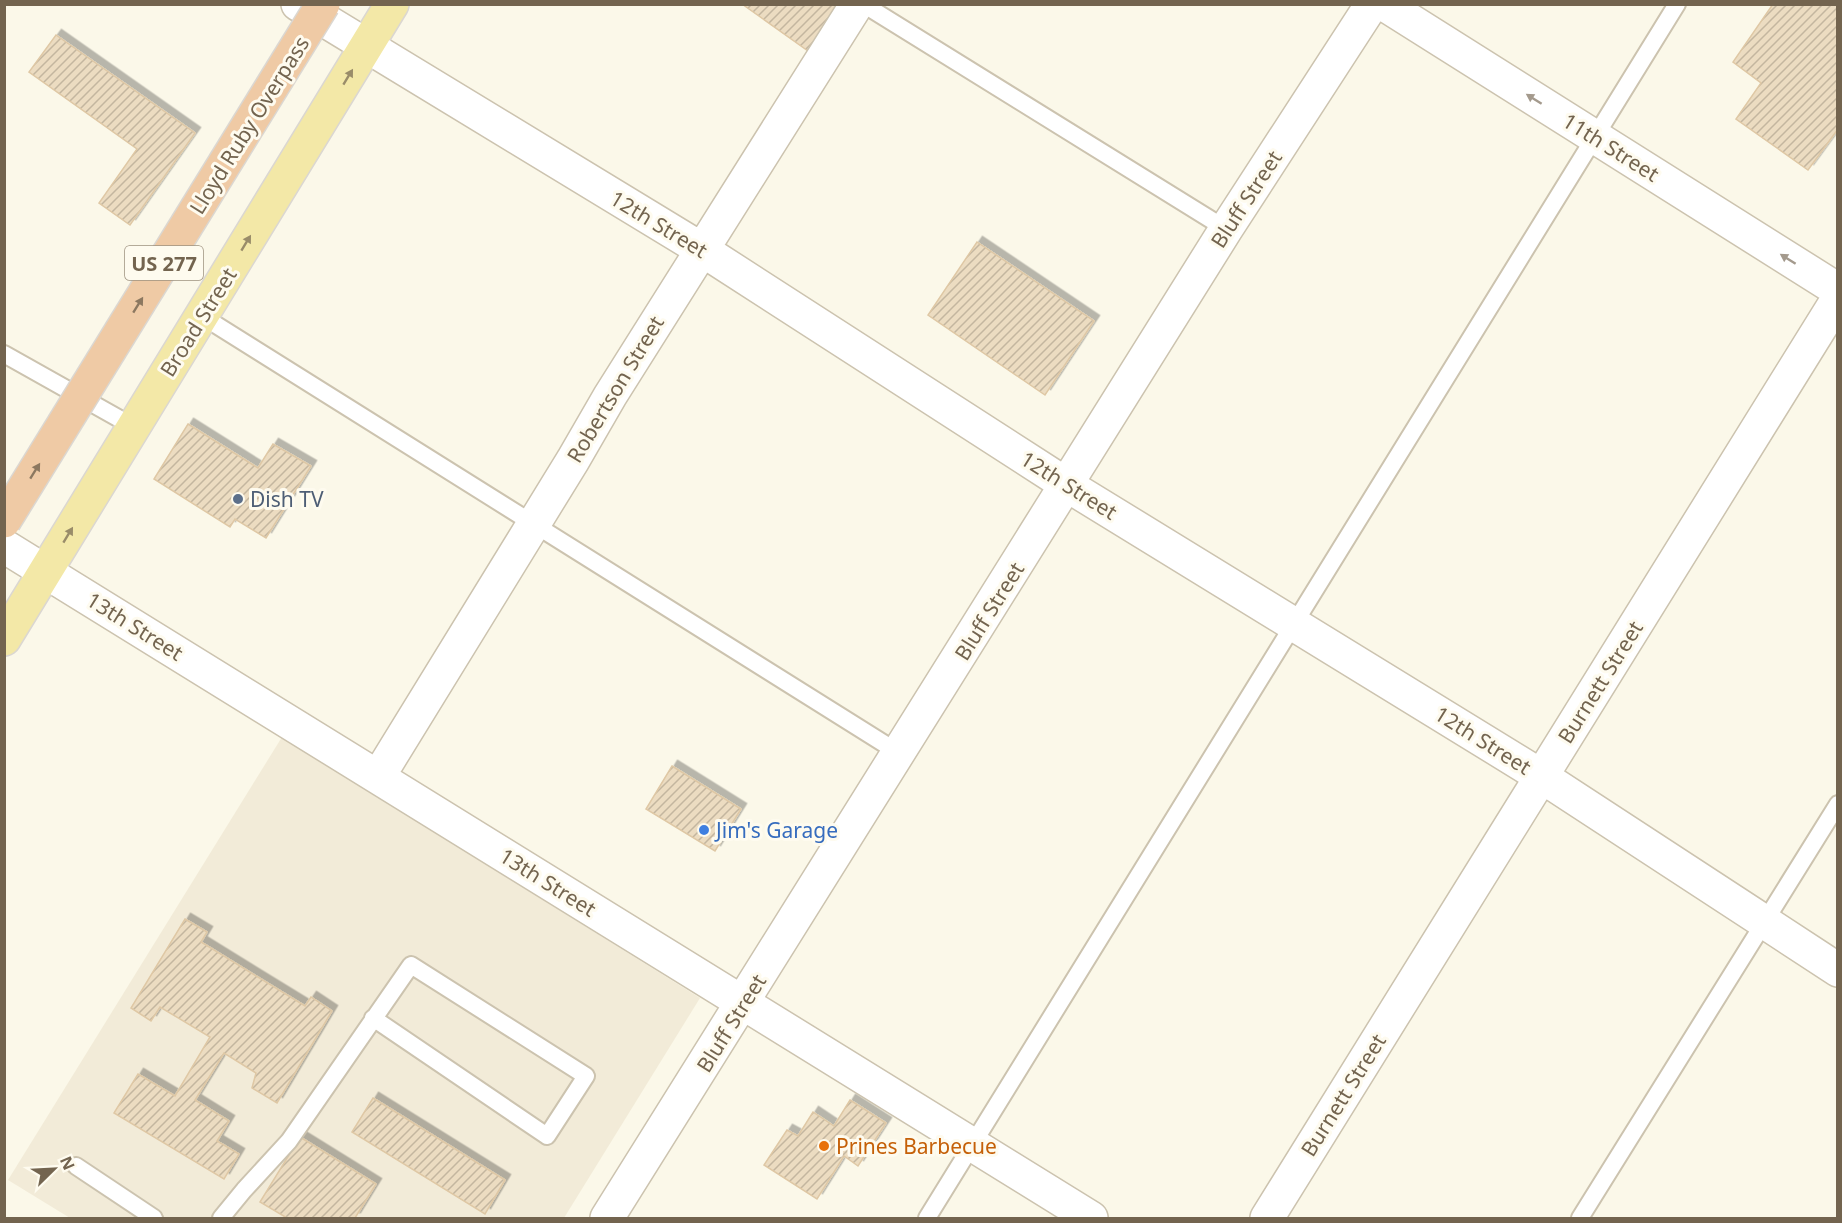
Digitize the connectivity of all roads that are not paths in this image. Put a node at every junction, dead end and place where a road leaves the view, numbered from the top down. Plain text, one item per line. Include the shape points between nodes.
1 (298, 4) edge
2 (323, 4) edge
3 (392, 4) edge
4 (857, 4) edge
5 (863, 4) edge
6 (1372, 4) edge
7 (1384, 4) edge
8 (1677, 4) edge
9 (366, 46) junction
10 (1594, 136) junction
11 (1226, 229) junction
12 (701, 249) junction
13 (1838, 290) edge
14 (1838, 299) edge
15 (202, 316) junction
16 (4, 354) edge
17 (134, 427) junction
18 (1067, 485) junction
19 (4, 521) edge
20 (532, 524) junction
21 (4, 546) edge
22 (46, 571) junction
23 (1293, 624) junction
24 (4, 639) edge
25 (899, 753) junction
26 (1541, 776) junction
27 (378, 777) junction
28 (1838, 804) edge
29 (1764, 922) junction
30 (1838, 970) edge
31 (744, 1003) junction
32 (373, 1018) junction
33 (973, 1145) junction
34 (76, 1166) dead end
35 (154, 1218) edge
36 (222, 1218) edge
37 (607, 1218) edge
38 (927, 1218) edge
39 (1091, 1218) edge
40 (1267, 1218) edge
41 (1580, 1218) edge

1 - 9 street, 12th Street
19 -> 2 highway, Lloyd Ruby Overpass / US 277, bridge
3 - 9 main road, Broad Street
4 - 12 street, Robertson Street
5 - 11 lane
6 - 11 street, Bluff Street
10 -> 7 street, 11th Street
8 - 10 lane
9 - 12 street, 12th Street
15 -> 9 main road, Broad Street
13 -> 10 street, 11th Street
10 - 23 lane
11 - 18 street, Bluff Street
12 - 18 street, 12th Street
12 - 20 street, Robertson Street
14 - 26 street, Burnett Street
15 - 17 main road, Broad Street
15 - 20 lane
16 - 17 lane
22 -> 17 main road, Broad Street
18 - 23 street, 12th Street
18 - 25 street, Bluff Street
20 - 25 lane
20 - 27 street, Robertson Street
21 - 22 street, 13th Street
22 - 24 main road, Broad Street
22 - 27 street, 13th Street
23 - 26 street, 12th Street
23 - 33 lane
25 - 31 street, Bluff Street
26 - 29 street, 12th Street
26 - 40 street, Burnett Street
27 - 31 street, 13th Street
28 - 29 lane
29 - 30 street, 12th Street
29 - 41 lane
31 - 33 street, 13th Street
31 - 37 street, Bluff Street
32 - 32 lane via 547,1136 585,1076 411,965
32 - 36 lane via 288,1141
33 - 38 lane
33 - 39 street, 13th Street
34 - 35 lane

